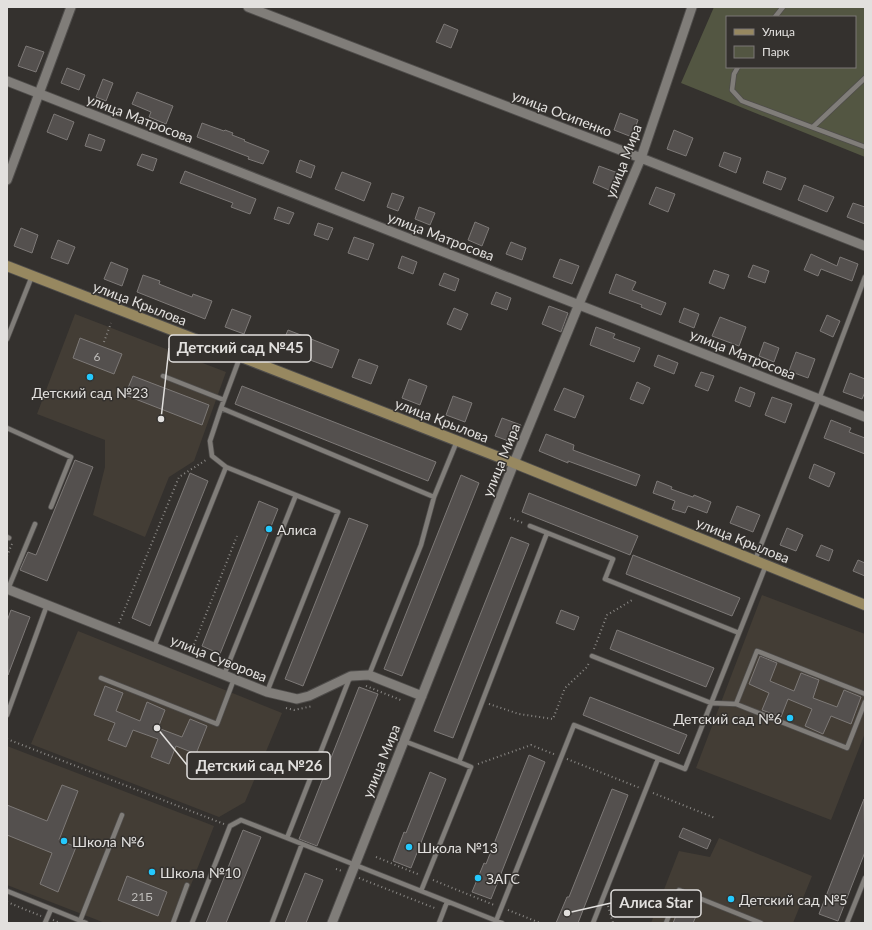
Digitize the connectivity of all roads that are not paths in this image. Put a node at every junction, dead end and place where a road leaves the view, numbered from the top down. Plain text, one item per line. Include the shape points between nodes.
1 (71, 7) edge
2 (248, 7) edge
3 (692, 7) edge
4 (782, 8) edge
5 (776, 16) edge
6 (737, 68) edge
7 (865, 78) edge
8 (7, 81) edge
9 (38, 93) junction
10 (814, 127) junction
11 (865, 147) edge
12 (641, 158) junction
13 (7, 180) edge
14 (865, 246) edge
15 (7, 266) edge
16 (32, 276) junction
17 (865, 277) edge
18 (579, 304) junction
19 (7, 339) edge
20 (240, 357) junction
21 (163, 376) dead end
22 (819, 399) junction
23 (224, 400) junction
24 (221, 408) junction
25 (865, 417) edge
26 (7, 428) edge
27 (456, 441) junction
28 (514, 463) junction
29 (226, 467) junction
30 (296, 495) junction
31 (434, 496) junction
32 (51, 508) dead end
33 (34, 524) dead end
34 (530, 526) road end
35 (547, 533) junction
36 (755, 560) junction
37 (766, 565) junction
38 (8, 589) edge
39 (47, 605) junction
40 (865, 605) edge
41 (739, 632) junction
42 (154, 647) junction
43 (592, 656) road end
44 (224, 675) junction
45 (369, 675) junction
46 (351, 676) junction
47 (102, 678) dead end
48 (234, 679) junction
49 (266, 692) junction
50 (865, 694) edge
51 (422, 696) junction
52 (865, 702) edge
53 (711, 703) junction
54 (736, 704) junction
55 (7, 715) edge
56 (404, 741) junction
57 (658, 759) junction
58 (459, 762) junction
59 (122, 815) dead end
60 (287, 838) junction
61 (302, 844) junction
62 (355, 865) junction
63 (865, 878) edge
64 (187, 885) dead end
65 (7, 891) edge
66 (421, 891) junction
67 (447, 902) junction
68 (51, 909) junction
69 (80, 921) junction
70 (496, 921) junction
71 (45, 923) edge
72 (86, 923) edge
73 (173, 923) edge
74 (192, 923) edge
75 (272, 923) edge
76 (332, 923) edge
77 (439, 923) edge
78 (502, 923) edge
79 (593, 923) edge
80 (666, 923) edge
81 (761, 923) edge
82 (847, 923) edge

1 - 9 street
2 - 12 street, улица Осипенко
3 - 12 street, улица Мира
4 - 5 lane
6 - 10 lane via 732,90 742,101
7 - 10 lane
8 - 9 street, улица Матросова
9 - 13 street
9 - 18 street, улица Матросова
10 - 11 lane
12 - 14 street, улица Осипенко
12 - 18 street, улица Мира
15 - 16 main road, улица Крылова
16 - 19 lane
16 - 20 main road, улица Крылова
17 - 22 lane
18 - 22 street, улица Матросова
18 - 28 street, улица Мира
20 - 23 lane
20 - 27 main road, улица Крылова
21 - 23 lane
22 - 25 street, улица Матросова
22 - 36 lane
23 - 24 lane
24 - 29 lane via 210,441 212,456
24 - 31 lane
26 - 32 lane via 71,456
27 - 28 main road, улица Крылова
27 - 31 lane
28 - 36 main road, улица Крылова
28 - 51 street, улица Мира
29 - 30 lane
29 - 42 lane
30 - 44 lane
30 - 49 lane via 338,512
31 - 45 lane via 421,545
33 - 38 lane
34 - 35 lane
35 - 41 lane via 613,559 605,579
35 - 58 lane
36 - 37 main road, улица Крылова
37 - 40 main road, улица Крылова
37 - 41 lane
38 - 39 street, улица Суворова
39 - 42 street, улица Суворова
39 - 55 lane
41 - 53 lane
42 - 44 street, улица Суворова
43 - 53 lane
44 - 48 street, улица Суворова
45 - 46 street, улица Суворова
45 - 51 street, улица Суворова
46 - 49 street, улица Суворова via 310,696 297,699
46 - 60 lane
47 - 48 lane via 217,724
48 - 49 street, улица Суворова
50 - 54 lane via 757,651
51 - 56 street, улица Мира
52 - 54 lane via 847,748
53 - 54 lane
53 - 57 lane via 685,769
56 - 58 lane
56 - 62 street, улица Мира
57 - 70 lane via 574,725
57 - 79 lane
58 - 66 lane via 471,767
59 - 69 lane
60 - 61 lane
60 - 74 lane via 241,820 230,826
61 - 62 lane
61 - 75 lane
62 - 66 lane
62 - 76 street, улица Мира
63 - 82 lane
64 - 73 lane
65 - 68 lane
66 - 67 lane
67 - 70 lane
67 - 77 lane
68 - 69 lane
68 - 71 lane
69 - 72 lane
70 - 78 lane
80 - 81 lane via 679,890

